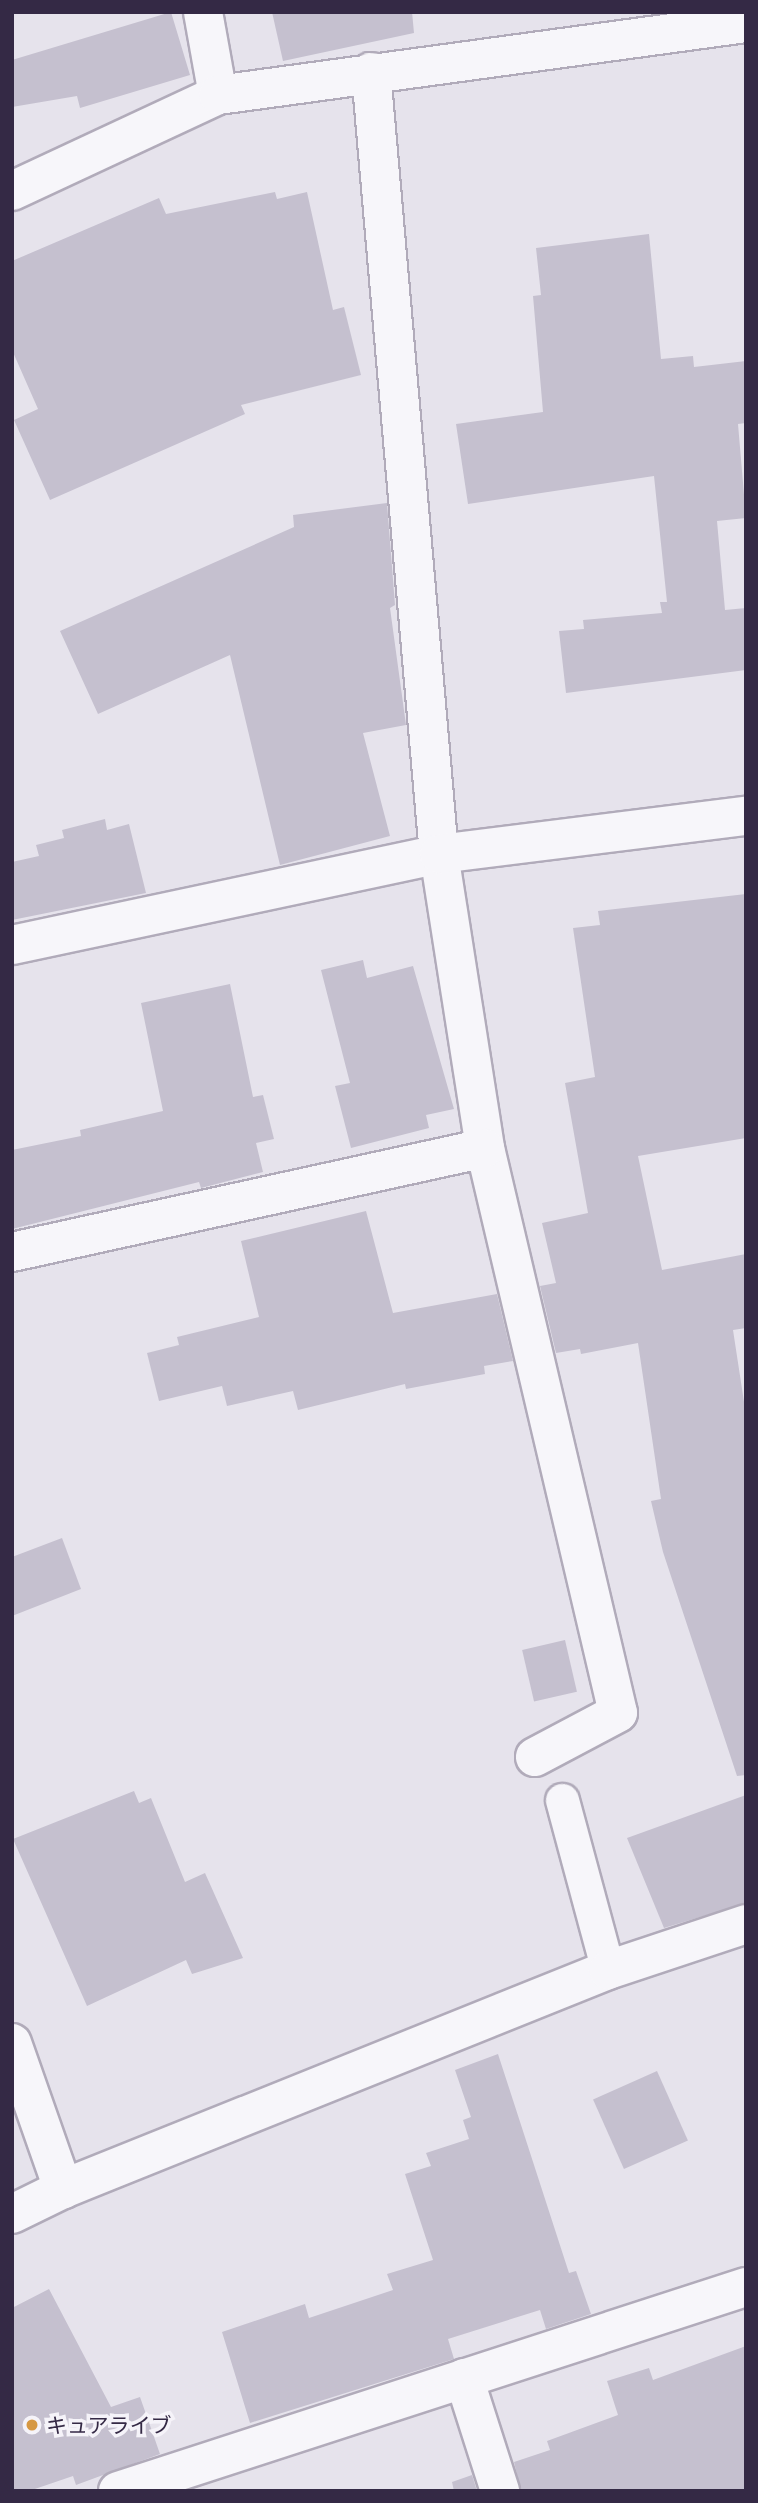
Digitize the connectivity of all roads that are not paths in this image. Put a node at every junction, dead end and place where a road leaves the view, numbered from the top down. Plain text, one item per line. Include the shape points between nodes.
1 (204, 12) edge
2 (746, 23) edge
3 (371, 72) junction
4 (218, 95) junction
5 (12, 191) edge
6 (746, 816) edge
7 (439, 854) junction
8 (12, 945) edge
9 (485, 1148) junction
10 (12, 1252) edge
11 (535, 1757) dead end
12 (562, 1800) dead end
13 (746, 1924) edge
14 (608, 1970) junction
15 (12, 2043) edge
16 (63, 2189) junction
17 (12, 2214) edge
18 (746, 2287) edge
19 (464, 2378) junction
20 (118, 2491) edge
21 (500, 2491) edge

1 - 4 street
2 - 3 street
3 - 4 street
3 - 7 street
4 - 5 street
6 - 7 street
7 - 8 street
7 - 9 street
9 - 10 street
9 - 11 street via 618,1713
12 - 14 lane
13 - 14 street
14 - 16 street
15 - 16 street
16 - 17 street
18 - 19 street
19 - 20 street
19 - 21 street

